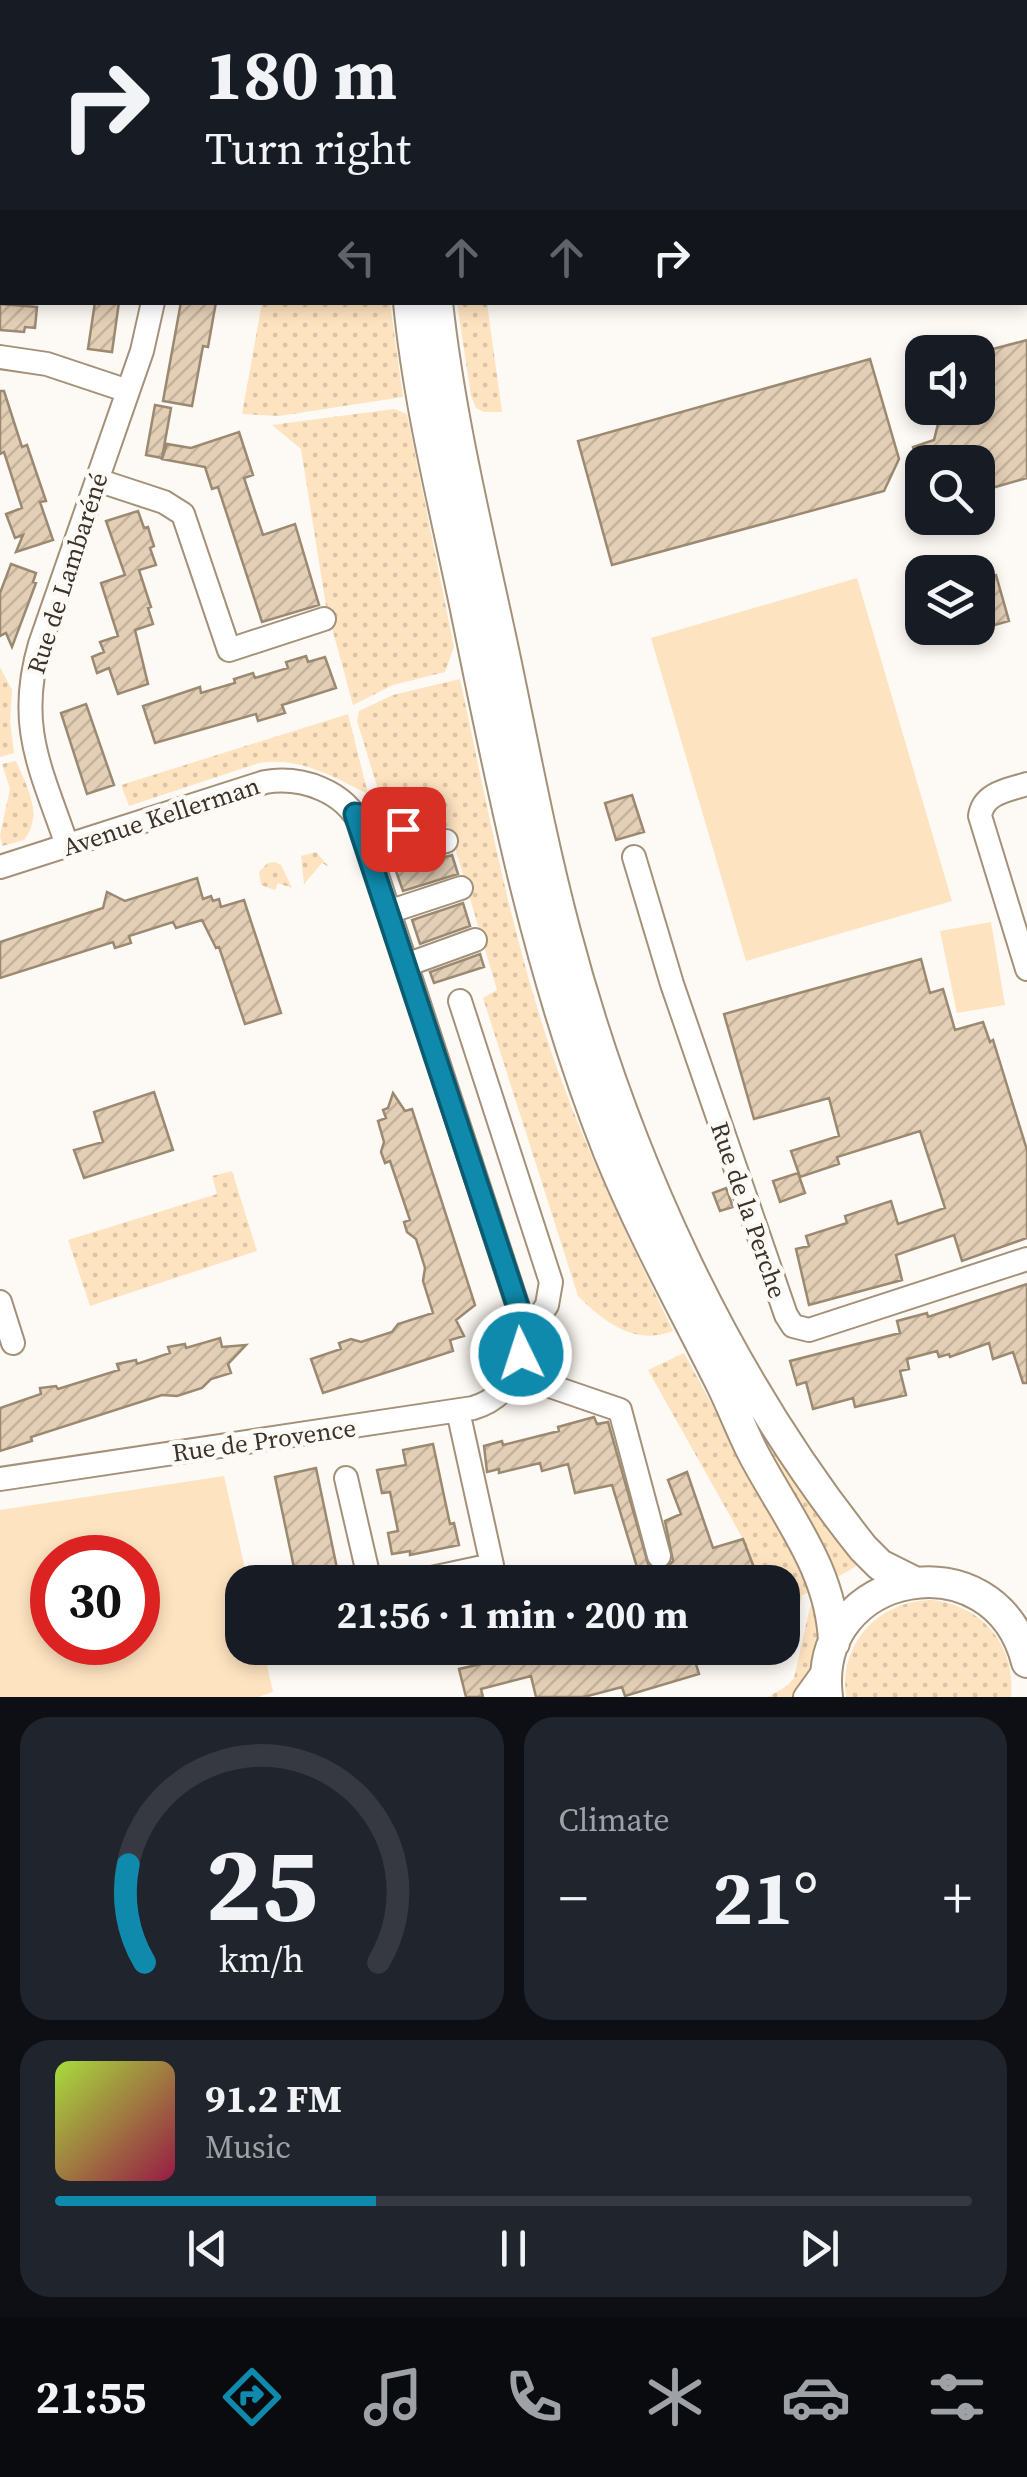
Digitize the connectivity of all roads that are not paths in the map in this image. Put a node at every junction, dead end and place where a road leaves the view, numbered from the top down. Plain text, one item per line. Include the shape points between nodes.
1 (151, 305) edge
2 (409, 305) edge
3 (437, 305) edge
4 (0, 358) edge
5 (128, 391) junction
6 (97, 480) junction
7 (324, 619) dead end
8 (1027, 784) edge
9 (355, 814) junction
10 (446, 841) dead end
11 (67, 845) junction
12 (634, 857) dead end
13 (0, 867) edge
14 (461, 888) dead end
15 (388, 912) junction
16 (475, 940) dead end
17 (406, 965) junction
18 (1027, 970) edge
19 (460, 1001) dead end
20 (1027, 1260) edge
21 (0, 1302) edge
22 (13, 1342) dead end
23 (522, 1343) junction
24 (515, 1374) junction
25 (458, 1411) junction
26 (346, 1478) dead end
27 (0, 1479) edge
28 (659, 1556) dead end
29 (366, 1565) edge
30 (492, 1565) edge
31 (914, 1582) junction
32 (1014, 1615) edge
33 (831, 1654) junction
34 (1027, 1662) edge
35 (805, 1697) edge
36 (827, 1697) edge

1 - 5 street, Rue de Lambaréné
2 - 33 main road via 524,888 556,1004 618,1172 754,1455 820,1572 833,1614
3 - 31 main road via 548,864 586,1003 632,1133 688,1263 766,1410 872,1558
4 - 5 street via 48,364
5 - 6 street, Rue de Lambaréné
6 - 7 street via 183,514 229,650
6 - 11 street, Rue de Lambaréné via 29,694 33,752
8 - 18 street via 990,798 980,809
9 - 10 street via 396,823 404,854
9 - 11 street, Avenue Kellerman via 323,790 290,780 266,782
9 - 15 street
11 - 13 street, Avenue Kellerman
12 - 20 street, Rue de la Perche via 792,1326 809,1330
14 - 15 street
15 - 17 street
16 - 17 street
17 - 23 street via 518,1307
19 - 23 street via 551,1282 546,1305
21 - 22 street
23 - 24 street
24 - 25 street, Rue de Provence via 490,1402
24 - 28 street via 620,1410
25 - 27 street, Rue de Provence
25 - 30 street
26 - 29 street
31 - 32 main road via 965,1588
31 - 33 main road via 864,1604 846,1622
32 - 34 main road
33 - 35 street
33 - 36 main road

